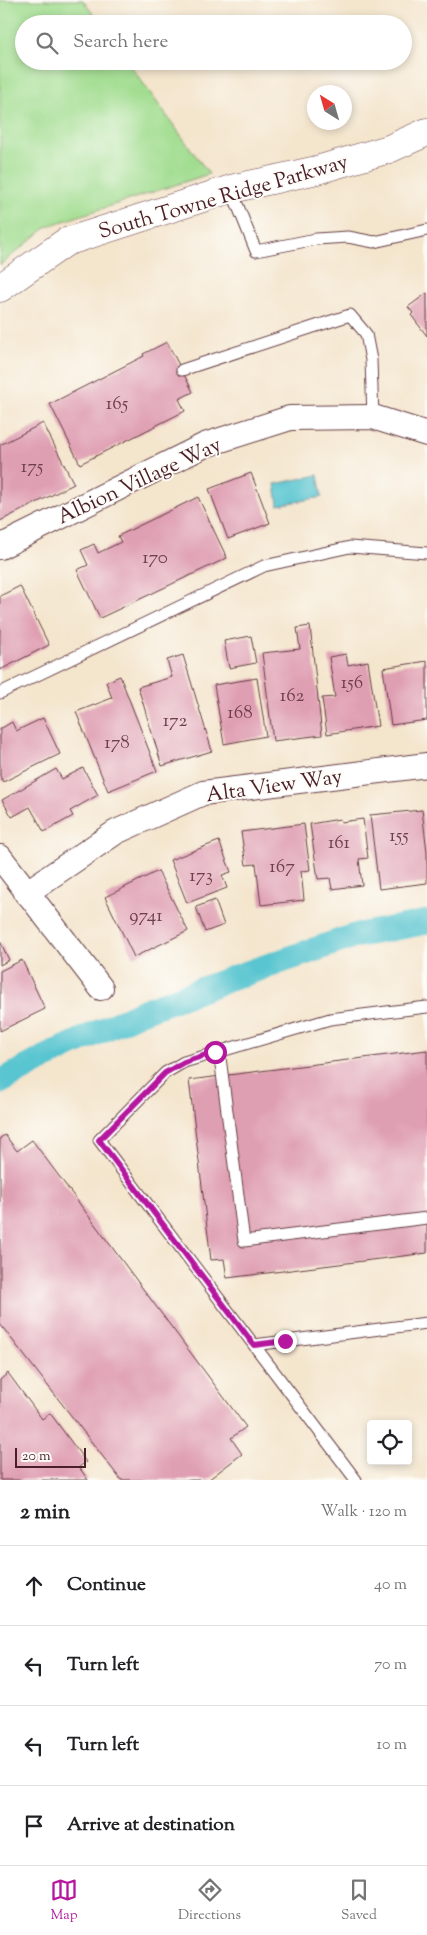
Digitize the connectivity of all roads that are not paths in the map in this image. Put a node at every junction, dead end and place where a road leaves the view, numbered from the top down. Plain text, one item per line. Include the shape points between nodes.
1 (427, 132) edge
2 (231, 189) junction
3 (427, 230) edge
4 (0, 288) edge
5 (182, 370) dead end
6 (373, 416) junction
7 (427, 434) edge
8 (0, 547) edge
9 (427, 553) edge
10 (0, 693) edge
11 (427, 764) edge
12 (0, 857) edge
13 (26, 893) junction
14 (101, 988) dead end
15 (427, 1008) edge
16 (219, 1050) junction
17 (427, 1218) edge
18 (427, 1323) edge
19 (254, 1345) junction
20 (356, 1480) edge

1 - 2 street, South Towne Ridge Parkway via 389,149 317,170
2 - 3 lane via 256,251 316,239 348,237 374,242
2 - 4 street, South Towne Ridge Parkway via 66,242
5 - 6 lane via 350,315 366,334
6 - 7 street, Albion Village Way
6 - 8 street, Albion Village Way via 290,418 205,445
9 - 10 lane via 350,547 264,566
11 - 13 street, Alta View Way via 203,793 116,832
12 - 13 street
13 - 14 street
15 - 16 lane via 330,1019
16 - 17 lane via 244,1241
16 - 19 lane via 184,1062 165,1073 99,1140
18 - 19 lane
19 - 20 lane

